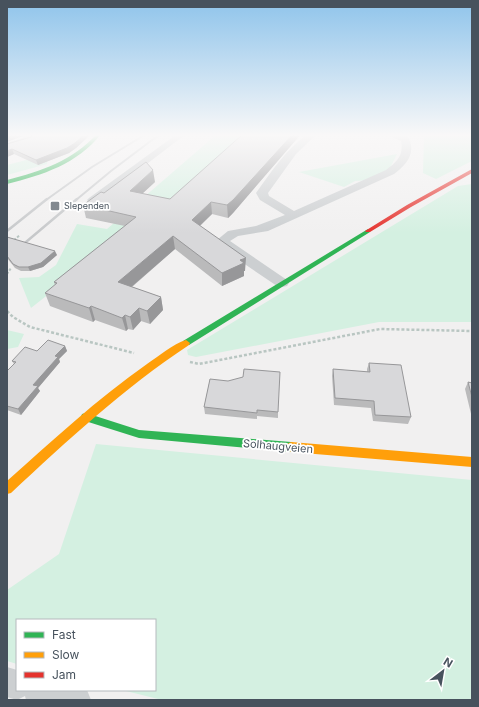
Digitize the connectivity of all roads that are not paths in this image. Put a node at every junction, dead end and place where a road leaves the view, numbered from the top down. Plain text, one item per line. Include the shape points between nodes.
1 (44, 167) edge
2 (54, 167) edge
3 (138, 167) edge
4 (282, 167) edge
5 (396, 167) edge
6 (472, 172) edge
7 (7, 176) edge
8 (7, 182) edge
9 (93, 200) edge
10 (293, 215) junction
11 (282, 283) junction
12 (86, 417) junction
13 (472, 462) edge
14 (7, 489) edge
15 (41, 691) edge
16 (76, 700) edge

1 - 7 street
2 - 8 street
3 - 9 street
4 - 10 street via 262,193 264,198
5 - 10 street
6 - 11 street via 409,206
10 - 11 street via 262,229 237,232 223,240 226,245
11 - 12 street via 164,356
12 - 13 street, Solhaugveien via 139,434
12 - 14 street
15 - 16 street

